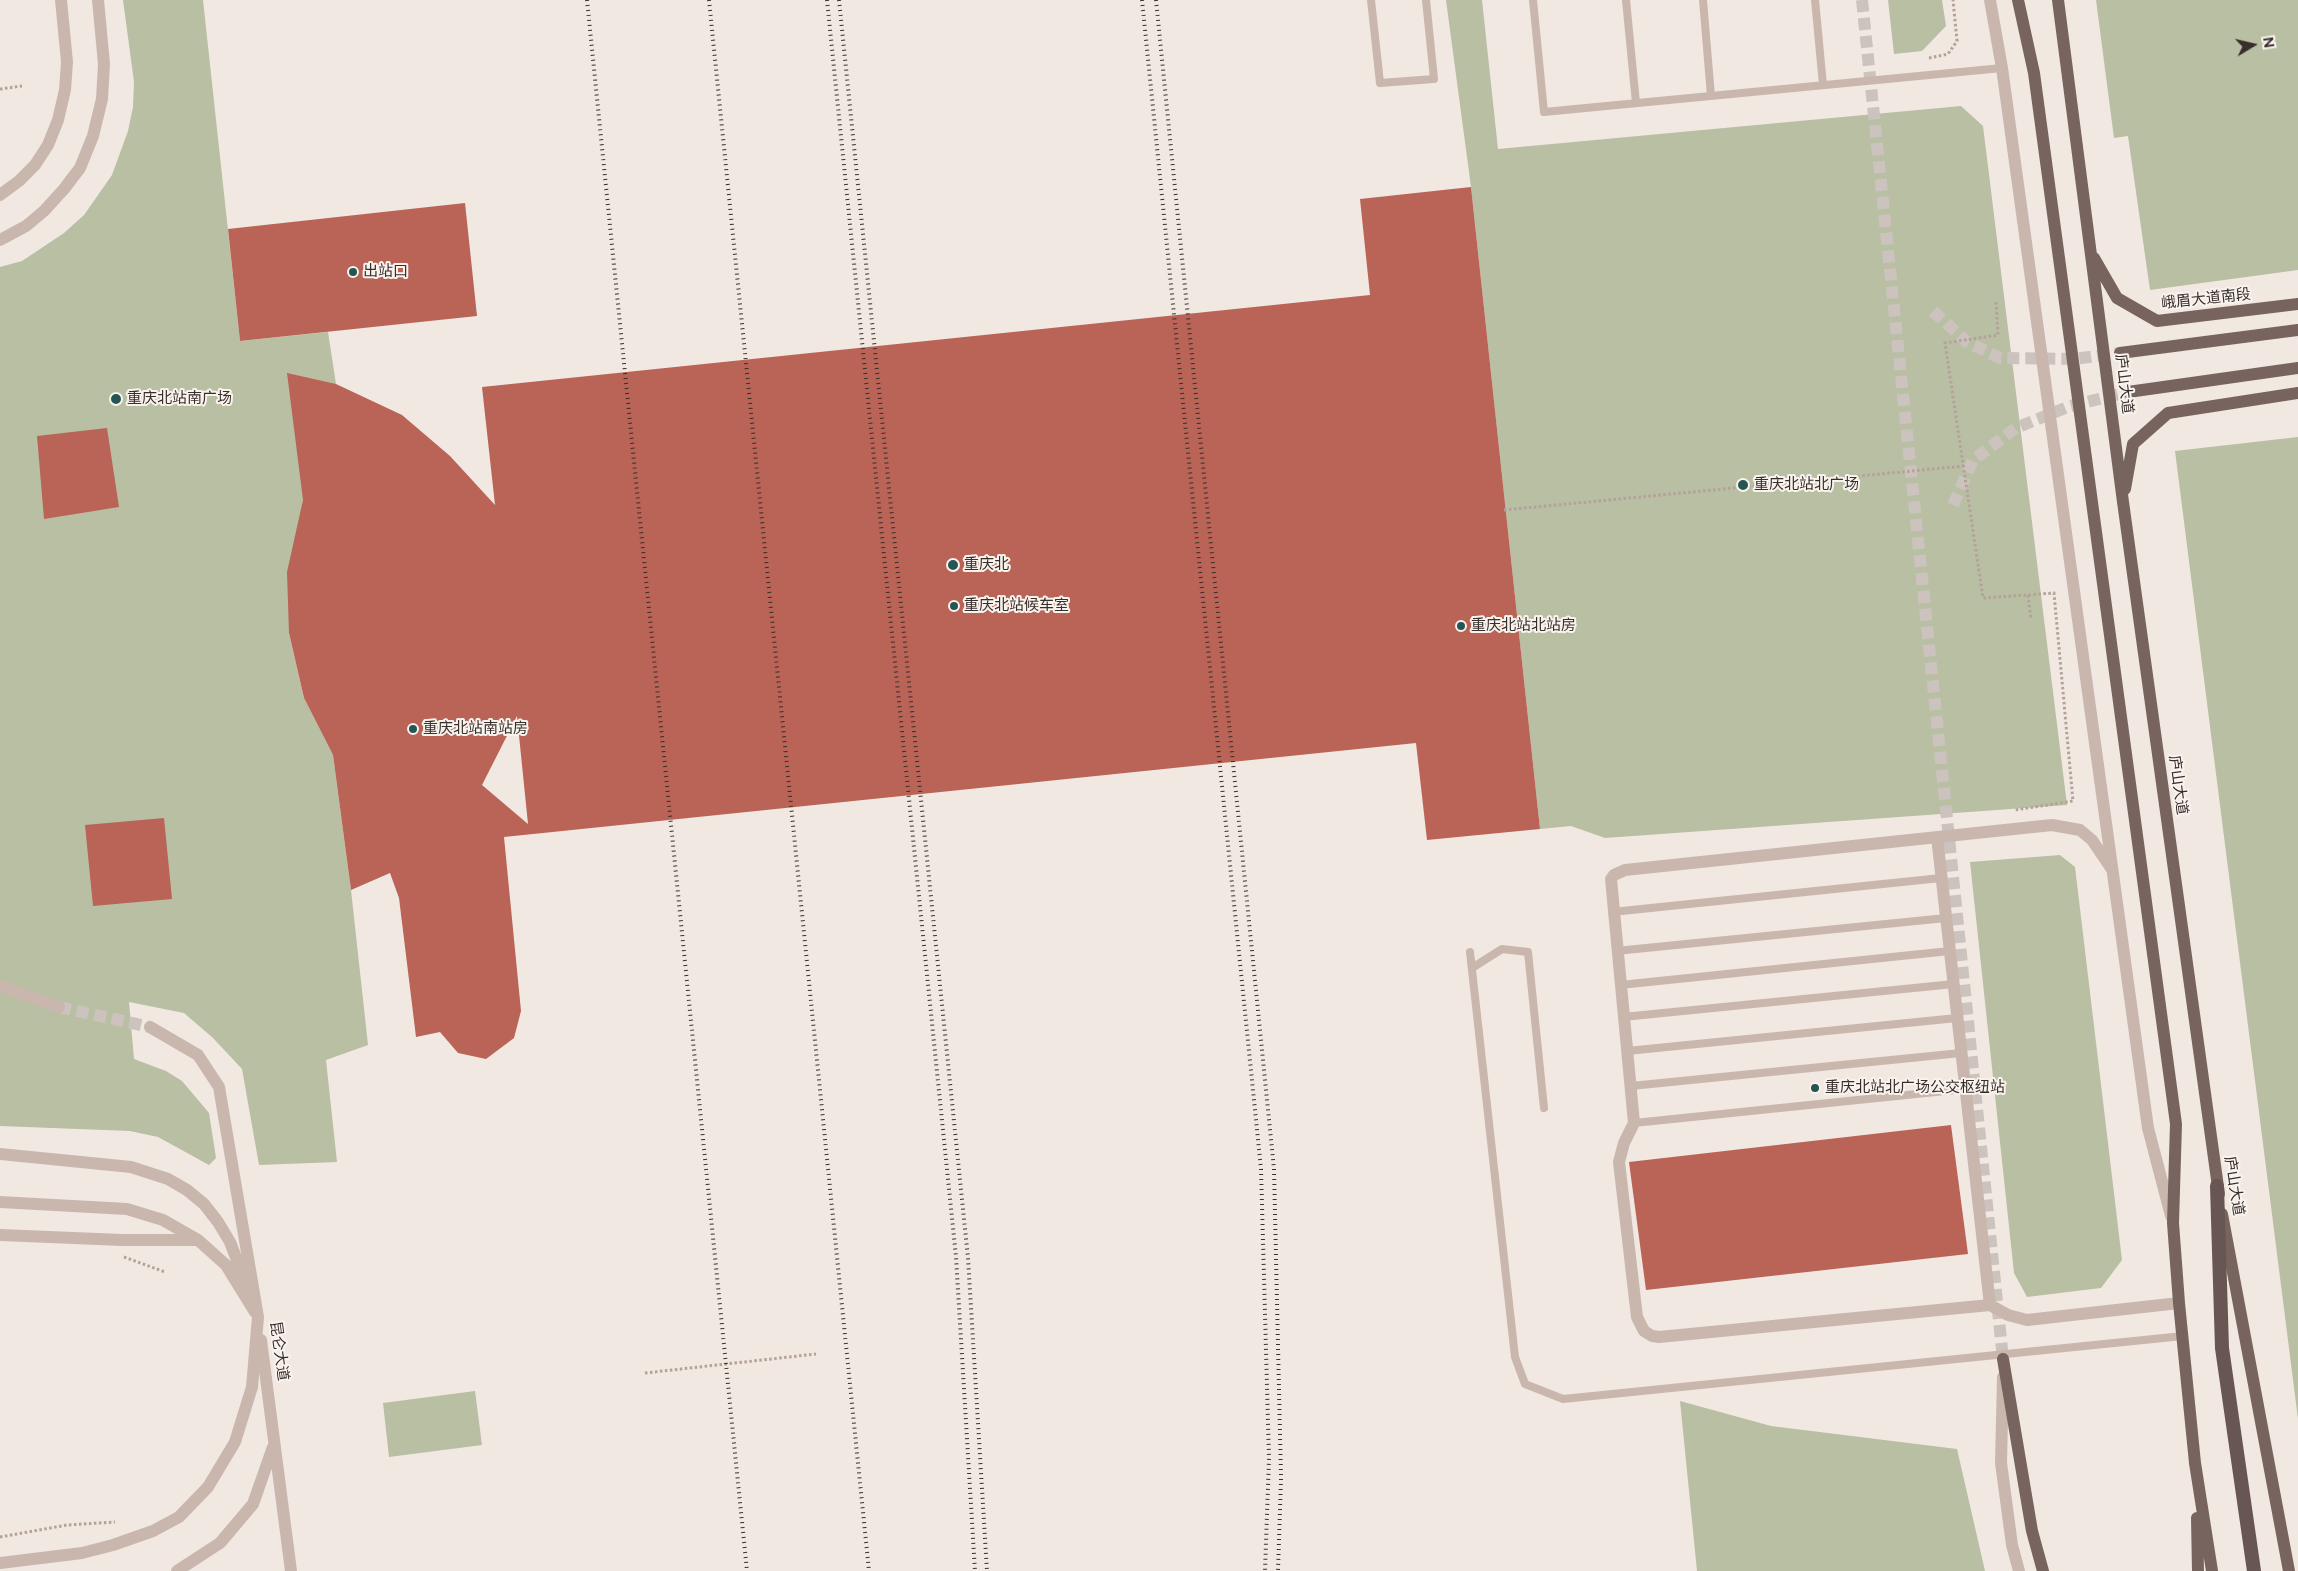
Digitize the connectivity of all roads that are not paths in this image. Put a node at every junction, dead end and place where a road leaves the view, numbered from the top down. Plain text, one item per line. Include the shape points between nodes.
1 (61, 0) edge
2 (98, 0) edge
3 (1371, 0) edge
4 (1426, 0) edge
5 (1533, 0) edge
6 (1626, 0) edge
7 (1703, 0) edge
8 (1815, 0) edge
9 (1990, 0) edge
10 (2018, 0) edge
11 (2058, 0) edge
12 (2002, 68) junction
13 (1823, 85) junction
14 (1711, 96) junction
15 (1636, 103) junction
16 (0, 195) edge
17 (0, 240) edge
18 (2090, 251) junction
19 (2298, 304) edge
20 (2298, 330) edge
21 (2120, 353) tunnel mouth
22 (2298, 368) edge
23 (2128, 392) tunnel mouth
24 (2298, 393) edge
25 (2122, 502) junction
26 (1937, 837) junction
27 (2111, 868) junction
28 (1942, 878) junction
29 (1612, 912) junction
30 (1946, 918) junction
31 (1616, 951) junction
32 (1950, 951) junction
33 (1470, 952) dead end
34 (1472, 968) junction
35 (1954, 984) junction
36 (1620, 985) junction
37 (0, 986) edge
38 (60, 1007) tunnel mouth
39 (1624, 1017) junction
40 (1957, 1018) junction
41 (150, 1027) tunnel mouth
42 (1627, 1051) junction
43 (1961, 1053) junction
44 (1630, 1086) junction
45 (1965, 1089) junction
46 (1544, 1108) dead end
47 (1634, 1123) junction
48 (0, 1154) edge
49 (2217, 1186) junction
50 (0, 1202) edge
51 (2174, 1223) junction
52 (0, 1235) edge
53 (198, 1240) junction
54 (2179, 1303) junction
55 (1990, 1305) junction
56 (258, 1317) junction
57 (2183, 1336) junction
58 (2003, 1359) joint
59 (274, 1444) junction
60 (2195, 1463) junction
61 (2286, 1546) junction
62 (0, 1563) edge
63 (178, 1571) edge
64 (291, 1571) edge
65 (2019, 1571) edge
66 (2042, 1571) edge
67 (2198, 1571) edge
68 (2212, 1571) edge
69 (2254, 1571) edge
70 (2289, 1571) edge
71 (2294, 1571) edge

1 - 16 street via 67,62 58,120 35,165
2 - 17 street via 104,64 102,100 93,136 80,168 44,211 26,226
3 - 4 lane via 1380,83 1434,79
5 - 15 lane via 1544,112
6 - 15 lane
7 - 14 lane
8 - 13 lane
9 - 12 street
10 - 51 main road via 2034,73 2176,1124
11 - 18 main road, 庐山大道
12 - 13 lane
12 - 27 street
13 - 14 lane
14 - 15 lane
18 - 19 main road, 峨眉大道南段 via 2118,298 2157,321
18 - 25 main road, 庐山大道
20 - 21 main road
22 - 23 main road
24 - 25 main road via 2168,413 2134,444
25 - 49 main road, 庐山大道
26 - 27 street via 2067,826 2080,830 2092,840
26 - 28 street
26 - 29 street via 1625,870 1611,880
27 - 51 street via 2148,1128
28 - 29 lane
28 - 30 street
29 - 31 street
30 - 31 lane
30 - 32 street
31 - 36 street
32 - 35 street
32 - 36 lane
33 - 34 lane
34 - 46 lane via 1502,949 1528,952
34 - 57 lane via 1515,1357 1525,1384 1563,1399
35 - 39 lane
35 - 40 street
36 - 39 street
37 - 38 street
39 - 42 street
40 - 42 lane
40 - 43 street
41 - 56 street via 198,1055 219,1087
42 - 44 street
43 - 44 lane
43 - 45 street
44 - 47 street
45 - 47 lane
45 - 55 street
47 - 55 street via 1619,1162 1637,1317 1640,1325 1652,1336
48 - 56 street via 131,1167 150,1172 187,1190 204,1204 230,1242
49 - 61 main road, 庐山大道
49 - 69 highway via 2222,1348
50 - 53 street, 昆仑大道 via 128,1209 163,1220
51 - 54 main road
52 - 53 street
53 - 56 street, 昆仑大道 via 226,1265
54 - 55 street via 2026,1320 2008,1316
54 - 57 main road
56 - 59 street, 昆仑大道
56 - 62 street via 252,1387 234,1442 208,1487 179,1517 153,1531 82,1553
57 - 60 main road
58 - 65 street via 2001,1463 2012,1545
58 - 66 main road via 2032,1531
59 - 63 street via 253,1504 220,1543
59 - 64 street, 昆仑大道
60 - 67 main road
60 - 68 main road
61 - 70 main road, 庐山大道
61 - 71 main road

